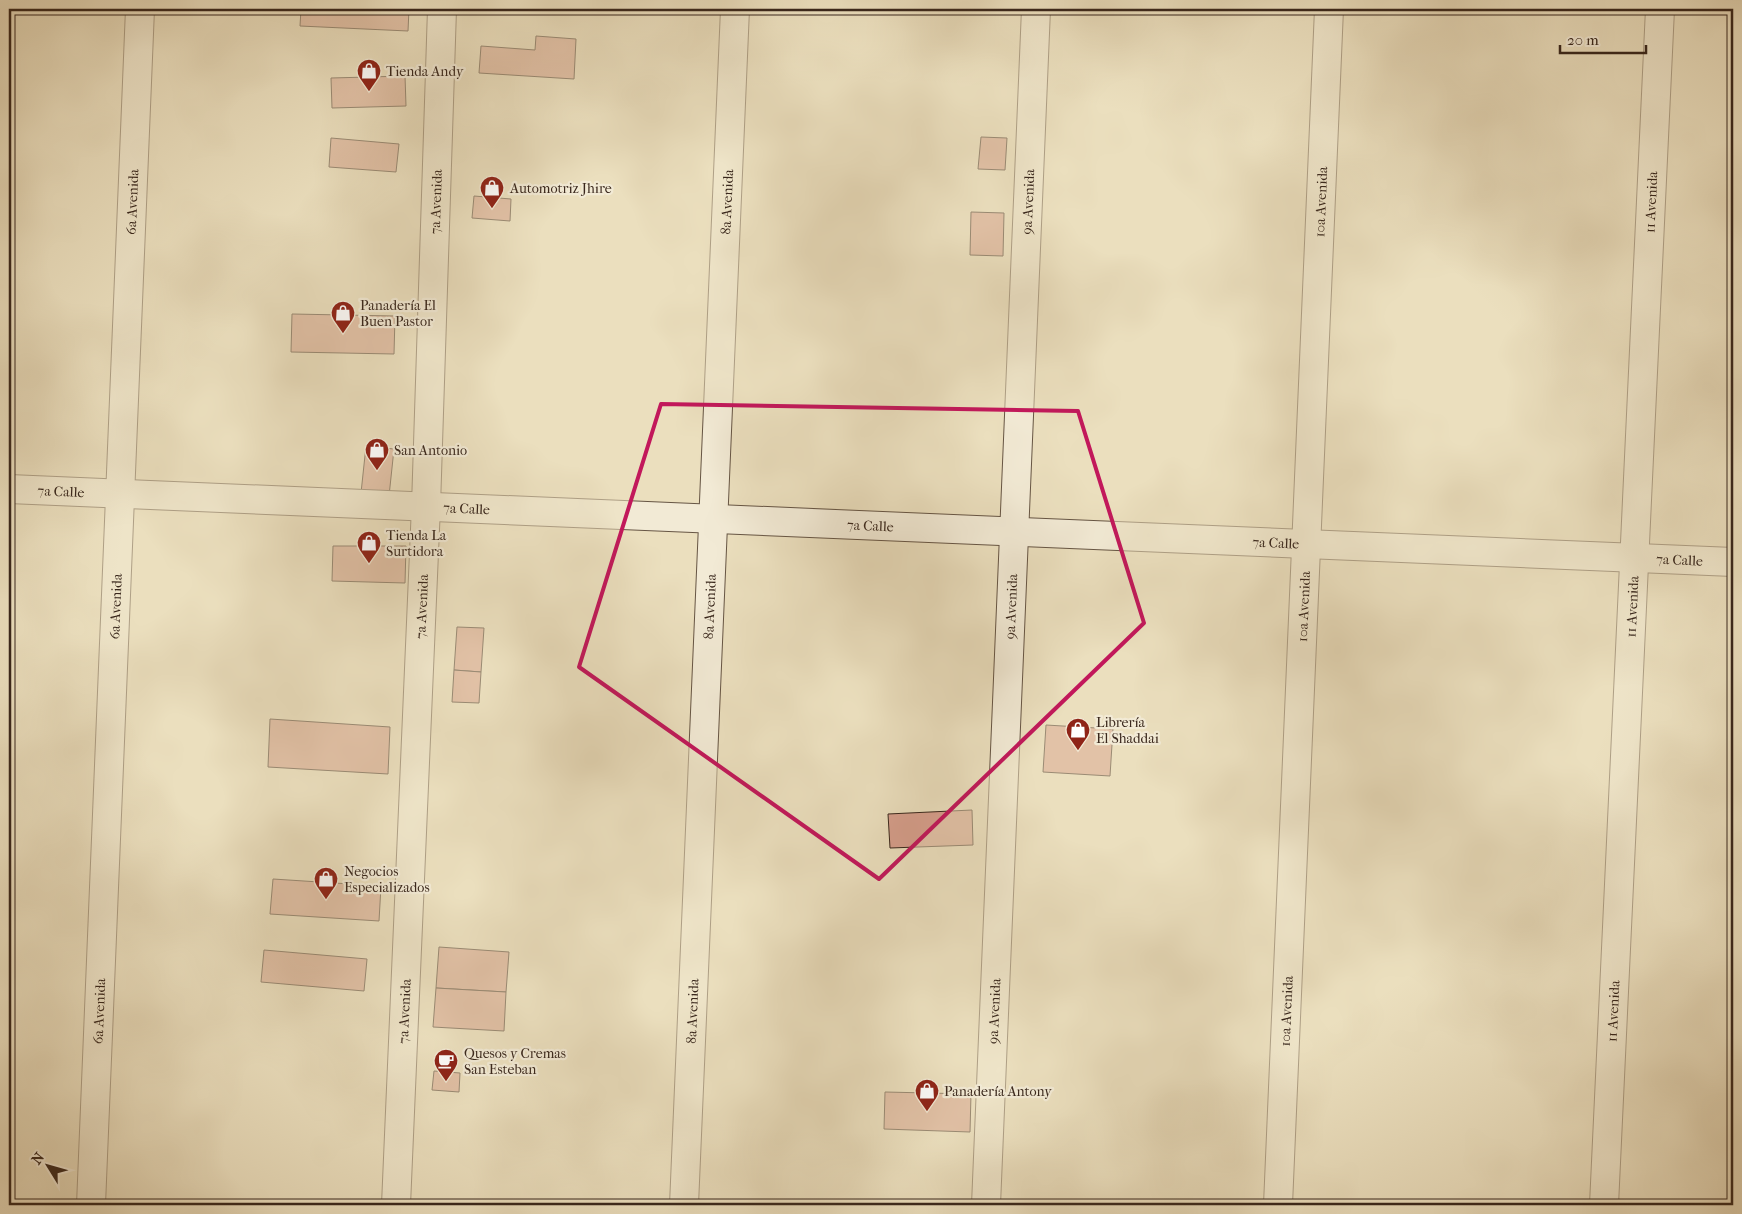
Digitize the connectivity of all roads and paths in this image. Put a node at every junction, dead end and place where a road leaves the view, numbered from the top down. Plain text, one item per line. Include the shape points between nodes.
1 (140, 9) edge
2 (442, 9) edge
3 (735, 9) edge
4 (1036, 9) edge
5 (1329, 9) edge
6 (1660, 9) edge
7 (9, 488) edge
8 (119, 493) junction
9 (426, 506) junction
10 (713, 518) junction
11 (1014, 531) junction
12 (1306, 544) junction
13 (1635, 557) junction
14 (1733, 562) edge
15 (91, 1205) edge
16 (396, 1205) edge
17 (684, 1205) edge
18 (986, 1205) edge
19 (1278, 1205) edge
20 (1604, 1205) edge

1 - 8 street, 6a Avenida
2 - 9 street, 7a Avenida
3 - 10 street, 8a Avenida
4 - 11 street, 9a Avenida
5 - 12 street, 10a Avenida
6 - 13 street, 11 Avenida
7 - 8 street, 7a Calle
8 - 9 street, 7a Calle
8 - 15 street, 6a Avenida
9 - 10 street, 7a Calle
9 - 16 street, 7a Avenida
10 - 11 street, 7a Calle
10 - 17 street, 8a Avenida
11 - 12 street, 7a Calle
11 - 18 street, 9a Avenida
12 - 13 street, 7a Calle
12 - 19 street, 10a Avenida
13 - 14 street, 7a Calle
13 - 20 street, 11 Avenida

